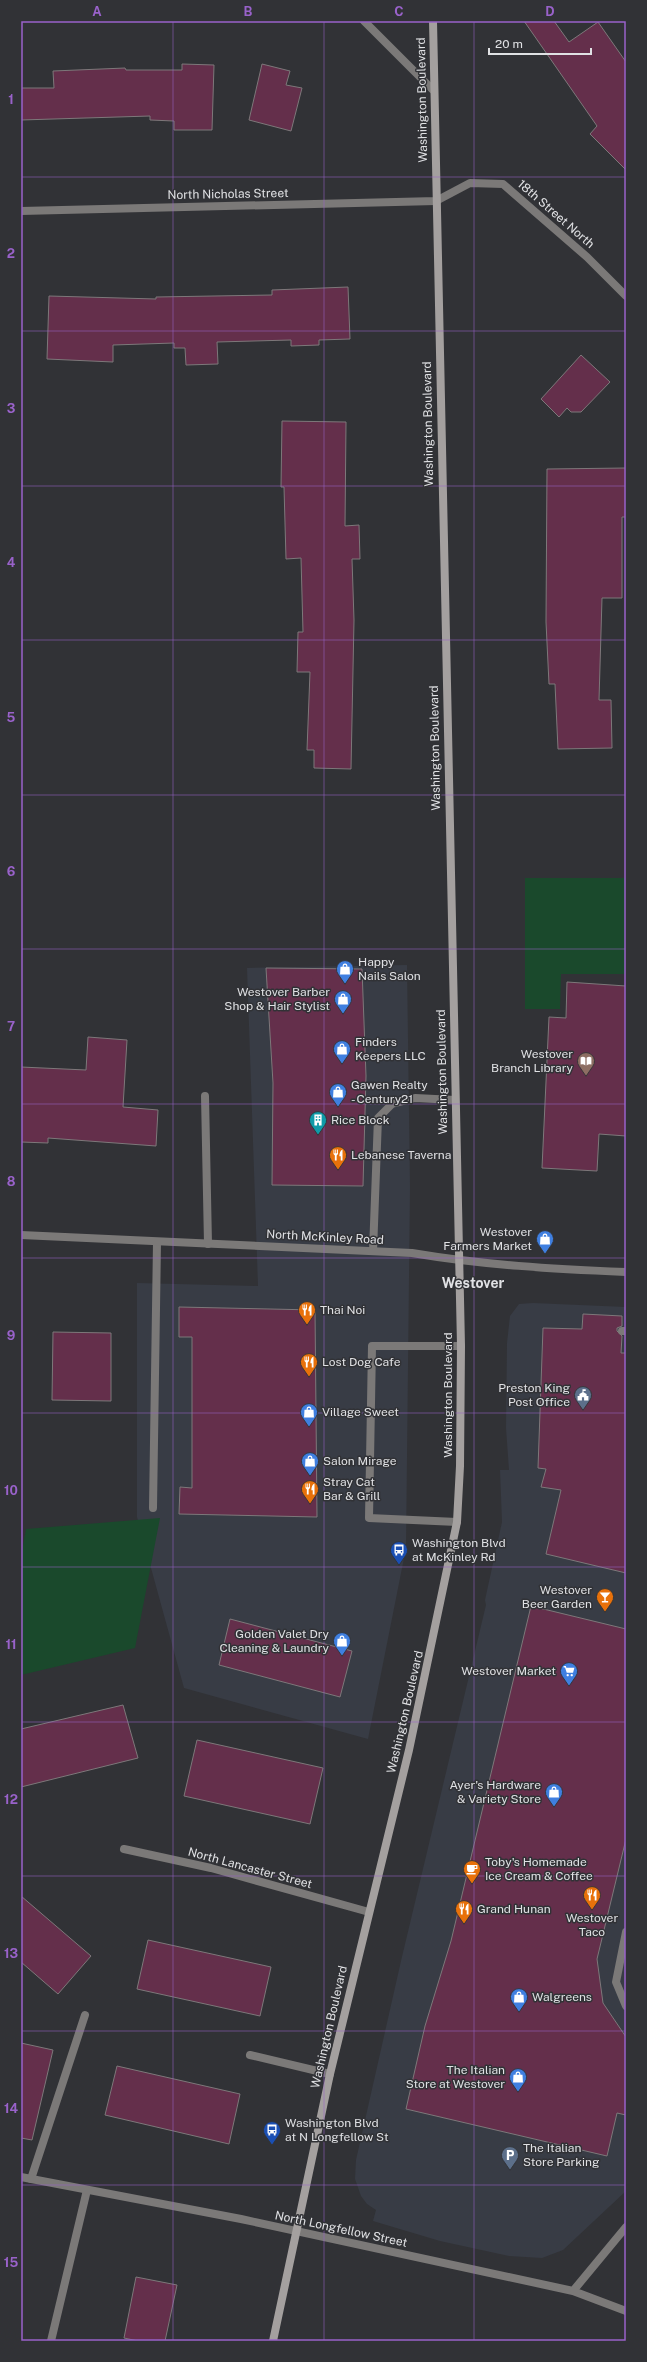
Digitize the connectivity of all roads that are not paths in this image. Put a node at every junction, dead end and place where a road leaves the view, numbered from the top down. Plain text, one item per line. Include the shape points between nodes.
1 (364, 21) edge
2 (432, 21) edge
3 (433, 90) junction
4 (436, 201) junction
5 (21, 211) edge
6 (626, 296) edge
7 (205, 1096) dead end
8 (455, 1100) junction
9 (21, 1236) edge
10 (157, 1242) junction
11 (208, 1244) junction
12 (373, 1251) junction
13 (459, 1261) junction
14 (626, 1272) edge
15 (461, 1346) junction
16 (152, 1508) dead end
17 (457, 1522) junction
18 (124, 1849) dead end
19 (369, 1912) junction
20 (626, 1932) edge
21 (626, 2006) edge
22 (85, 2016) dead end
23 (250, 2054) dead end
24 (330, 2074) junction
25 (21, 2177) edge
26 (31, 2179) junction
27 (87, 2190) junction
28 (626, 2227) edge
29 (297, 2232) junction
30 (573, 2291) junction
31 (626, 2311) edge
32 (51, 2341) edge
33 (273, 2341) edge

1 - 3 street
2 - 3 main road, Washington Boulevard
3 - 4 main road, Washington Boulevard
4 - 5 street, North Nicholas Street
4 - 6 street, 18th Street North via 470,183 502,184 587,257
4 - 8 main road, Washington Boulevard
7 - 11 street
8 - 12 street via 415,1098 392,1104 378,1118
8 - 13 main road, Washington Boulevard
9 - 10 street, North McKinley Road
10 - 11 street, North McKinley Road
10 - 16 street
11 - 12 street, North McKinley Road
12 - 13 street, North McKinley Road via 412,1253
13 - 14 street, North McKinley Road
13 - 15 main road, Washington Boulevard
15 - 17 main road, Washington Boulevard
15 - 17 street via 372,1346 369,1518
17 - 19 main road, Washington Boulevard via 411,1743
18 - 19 street, North Lancaster Street via 211,1868
19 - 24 main road, Washington Boulevard
20 - 21 street via 616,1982
22 - 26 street
23 - 24 street
24 - 29 main road, Washington Boulevard
25 - 26 street, North Longfellow Street
26 - 27 street, North Longfellow Street
27 - 29 street, North Longfellow Street
27 - 32 street
28 - 30 street
29 - 30 street, North Longfellow Street
29 - 33 main road, Washington Boulevard
30 - 31 street, North Longfellow Street

